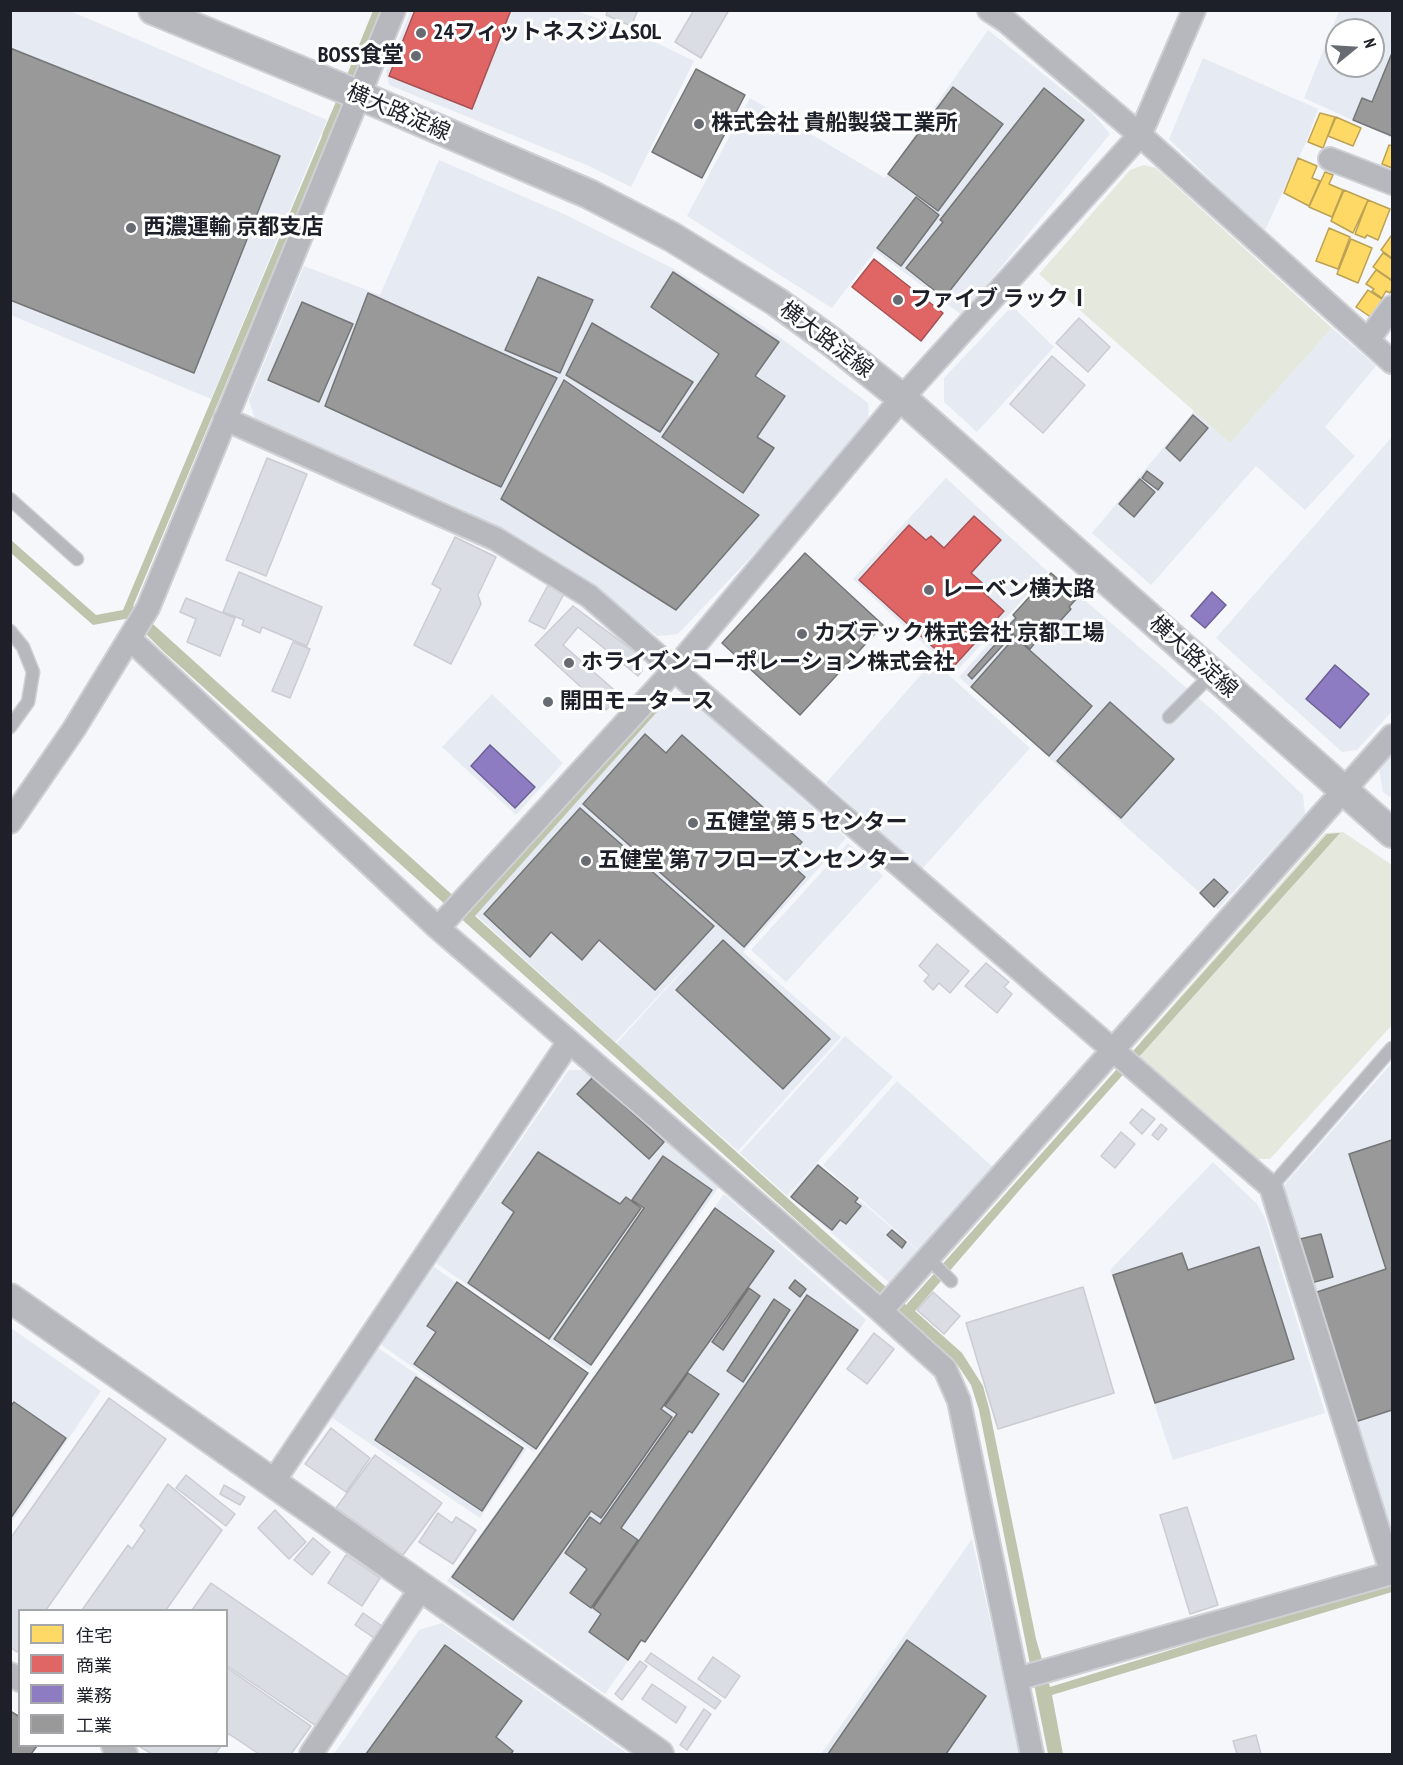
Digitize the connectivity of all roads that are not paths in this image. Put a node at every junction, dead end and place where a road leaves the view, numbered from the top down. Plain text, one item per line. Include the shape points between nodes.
1 (153, 10) edge
2 (394, 10) edge
3 (989, 10) edge
4 (1194, 10) edge
5 (359, 95) junction
6 (1140, 135) junction
7 (1330, 159) dead end
8 (1392, 183) edge
9 (1392, 307) edge
10 (1368, 340) junction
11 (1392, 362) edge
12 (902, 398) junction
13 (225, 419) junction
14 (10, 499) edge
15 (77, 559) dead end
16 (139, 624) junction
17 (10, 631) edge
18 (674, 670) junction
19 (1212, 674) junction
20 (1169, 717) dead end
21 (10, 727) edge
22 (1392, 736) edge
23 (1344, 791) junction
24 (10, 822) edge
25 (1392, 833) edge
26 (441, 924) junction
27 (569, 1042) junction
28 (1392, 1048) edge
29 (1112, 1050) junction
30 (1271, 1187) junction
31 (933, 1264) junction
32 (949, 1280) dead end
33 (10, 1298) edge
34 (889, 1302) junction
35 (273, 1482) junction
36 (1392, 1574) edge
37 (422, 1587) junction
38 (1030, 1675) junction
39 (311, 1755) edge
40 (659, 1755) edge
41 (1032, 1755) edge

1 - 5 street, 横大路淀線
2 - 5 street
3 - 6 street
4 - 6 street
5 - 12 street, 横大路淀線 via 590,194 672,237 777,302
5 - 13 street
6 - 10 street
6 - 12 street
7 - 8 street
9 - 10 street
10 - 11 street
12 - 18 street
12 - 19 street, 横大路淀線
13 - 16 street
13 - 18 street via 496,539 589,596
14 - 15 lane
16 - 24 street
16 - 26 street
17 - 21 lane via 23,646 33,672 28,702
18 - 26 street
18 - 29 street
19 - 20 lane
19 - 23 street, 横大路淀線
22 - 23 street
23 - 25 street, 横大路淀線
23 - 29 street
26 - 27 street
27 - 34 street
27 - 35 street
28 - 30 lane
29 - 30 street
29 - 31 street
30 - 36 street
31 - 32 lane
31 - 34 street
33 - 35 street
34 - 38 street via 945,1370 959,1401
35 - 37 street
36 - 38 street
37 - 39 street
37 - 40 street
38 - 41 street

